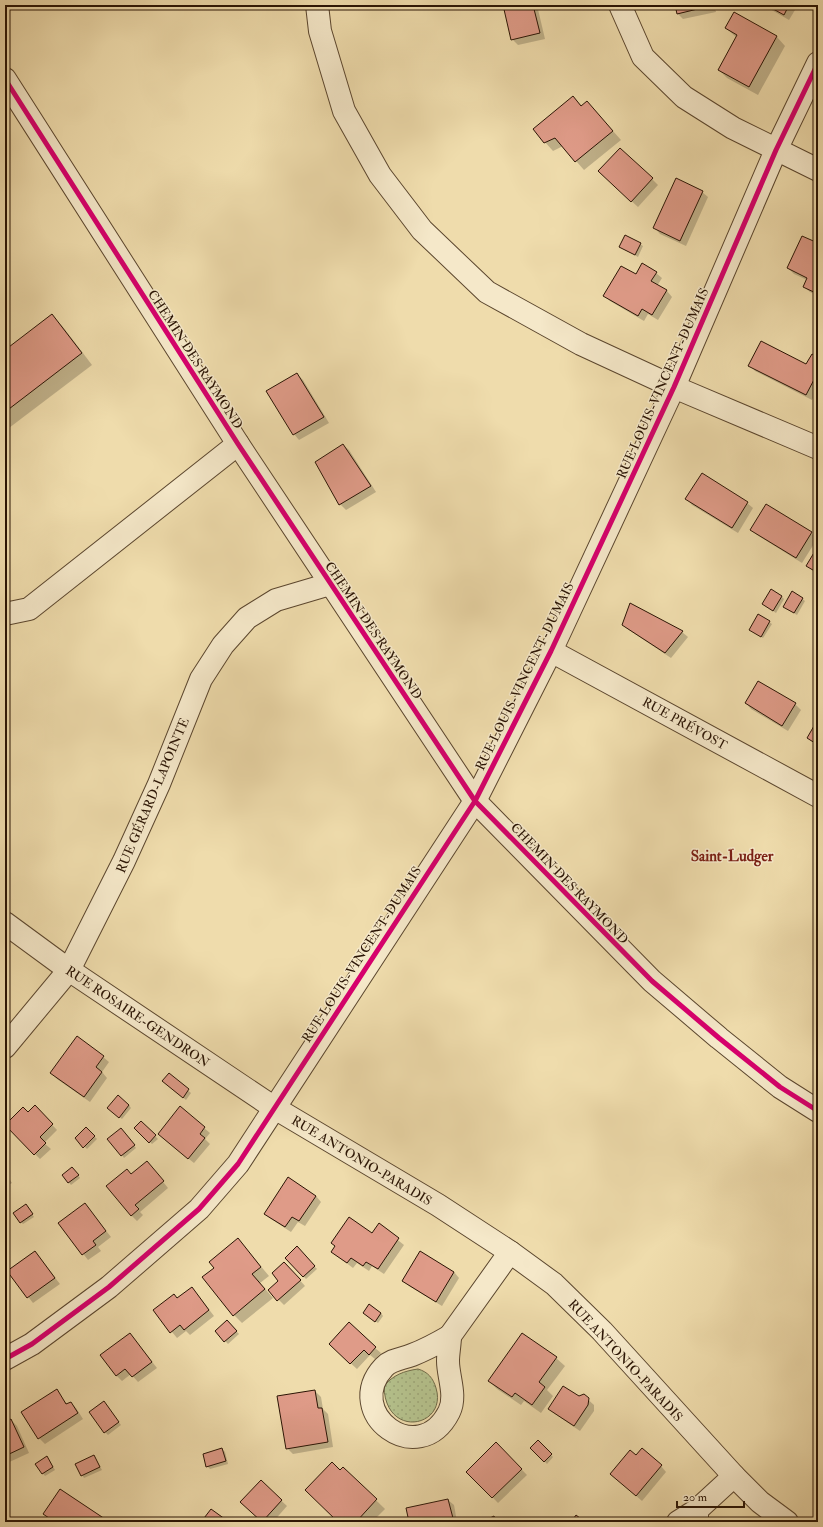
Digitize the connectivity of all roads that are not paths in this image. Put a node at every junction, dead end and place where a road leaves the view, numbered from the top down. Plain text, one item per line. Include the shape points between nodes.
1 (318, 5) edge
2 (620, 5) edge
3 (818, 63) edge
4 (5, 79) edge
5 (776, 150) junction
6 (818, 170) edge
7 (674, 387) junction
8 (238, 444) junction
9 (818, 448) edge
10 (330, 584) junction
11 (5, 614) edge
12 (551, 651) junction
13 (818, 796) edge
14 (475, 801) junction
15 (5, 922) edge
16 (69, 970) junction
17 (5, 1047) edge
18 (273, 1107) junction
19 (818, 1111) edge
20 (510, 1252) junction
21 (450, 1336) junction
22 (5, 1359) edge
23 (734, 1476) junction
24 (697, 1516) edge
25 (678, 1522) edge
26 (787, 1522) edge

1 - 7 street via 320,31 344,111 380,175 422,230 487,292 581,344
2 - 5 street via 643,57 684,97 733,128
3 - 5 street, RUE LOUIS-VINCENT-DUMAIS
4 - 8 street, CHEMIN DES RAYMOND
5 - 6 street
5 - 7 street, RUE LOUIS-VINCENT-DUMAIS
7 - 9 street
7 - 12 street, RUE LOUIS-VINCENT-DUMAIS
8 - 10 street, CHEMIN DES RAYMOND
8 - 11 street via 29,609
10 - 14 street, CHEMIN DES RAYMOND
10 - 16 street, RUE GÉRARD-LAPOINTE via 276,600 247,618 223,645 201,679 159,784 124,862
12 - 13 street, RUE PRÉVOST
12 - 14 street, RUE LOUIS-VINCENT-DUMAIS
14 - 18 street, RUE LOUIS-VINCENT-DUMAIS
14 - 19 street, CHEMIN DES RAYMOND via 652,981 780,1087
15 - 16 street, RUE ROSAIRE-GENDRON
16 - 17 street, RUE GÉRARD-LAPOINTE
16 - 18 street, RUE ROSAIRE-GENDRON
18 - 20 street, RUE ANTONIO-PARADIS via 438,1205
18 - 22 street, RUE LOUIS-VINCENT-DUMAIS via 238,1164 199,1209 109,1287 32,1344
20 - 21 street
20 - 23 street, RUE ANTONIO-PARADIS via 554,1284 602,1331
21 - 21 street via 416,1353 396,1359 385,1366 377,1377 372,1390 372,1404 385,1427 397,1434 423,1436 444,1422 453,1397 448,1360
23 - 24 street
23 - 26 street, RUE ANTONIO-PARADIS via 760,1502
24 - 25 street

